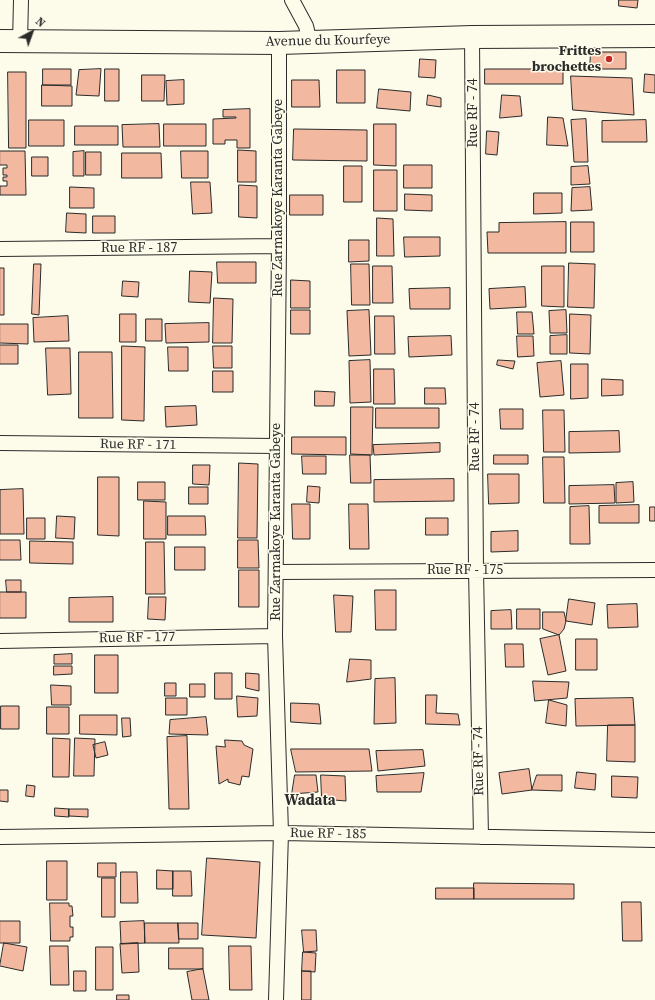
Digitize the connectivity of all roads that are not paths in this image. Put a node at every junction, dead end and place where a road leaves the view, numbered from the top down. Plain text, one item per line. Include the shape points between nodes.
1 (21, 0) edge
2 (292, 0) edge
3 (655, 36) edge
4 (472, 37) junction
5 (10, 41) edge
6 (310, 42) junction
7 (279, 43) junction
8 (279, 246) junction
9 (0, 249) edge
10 (0, 443) edge
11 (276, 446) junction
12 (476, 569) junction
13 (655, 570) edge
14 (276, 572) junction
15 (275, 636) junction
16 (0, 641) edge
17 (281, 833) junction
18 (0, 837) edge
19 (481, 837) junction
20 (655, 840) edge
21 (276, 1000) edge

1 - 5 street
2 - 6 street via 306,26
3 - 4 main road, Avenue du Kourfeye
4 - 6 main road, Avenue du Kourfeye
4 - 12 street, Rue RF - 74
5 - 7 main road, Avenue du Kourfeye
6 - 7 main road, Avenue du Kourfeye
7 - 8 street, Rue Zarmakoye Karanta Gabeye
8 - 9 street, Rue RF - 187
8 - 11 street, Rue Zarmakoye Karanta Gabeye
10 - 11 street, Rue RF - 171
11 - 14 street, Rue Zarmakoye Karanta Gabeye
12 - 13 street, Rue RF - 175
12 - 14 street, Rue RF - 175
12 - 19 street, Rue RF - 74
14 - 15 street, Rue Zarmakoye Karanta Gabeye
15 - 16 street, Rue RF - 177
15 - 17 street, Rue Zarmakoye Karanta Gabeye
17 - 18 street, Rue RF - 185
17 - 19 street, Rue RF - 185
17 - 21 street, Rue Zarmakoye Karanta Gabeye
19 - 20 street, Rue RF - 185

